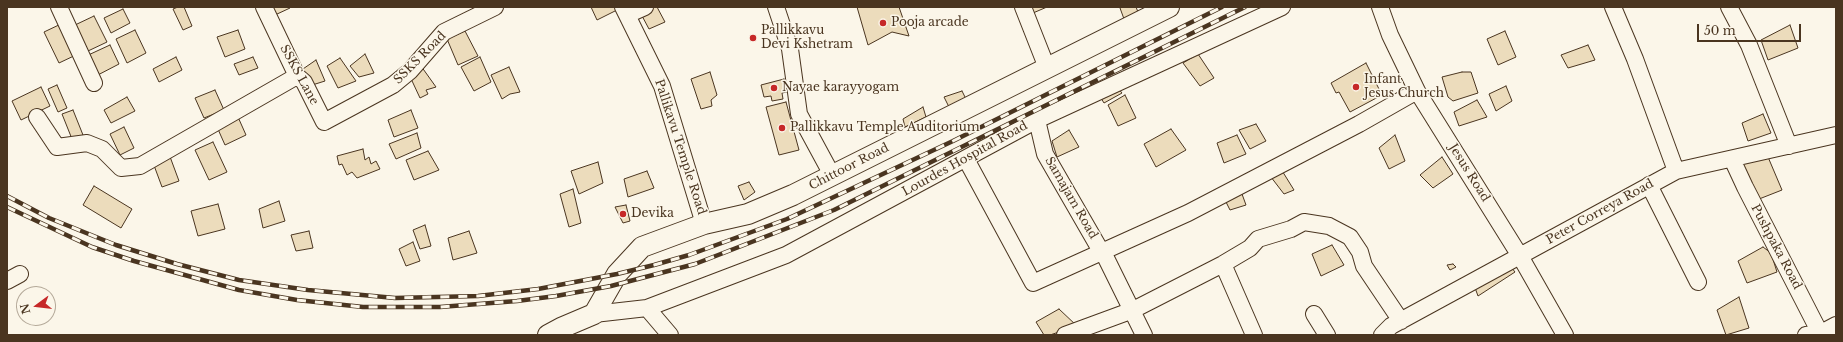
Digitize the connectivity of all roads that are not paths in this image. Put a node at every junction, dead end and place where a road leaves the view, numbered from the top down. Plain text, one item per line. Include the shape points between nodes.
1 (59, 7) edge
2 (264, 7) edge
3 (495, 7) edge
4 (645, 7) edge
5 (776, 7) edge
6 (1023, 7) edge
7 (1169, 7) edge
8 (1282, 7) edge
9 (1380, 7) edge
10 (1613, 7) edge
11 (1729, 7) edge
12 (625, 11) edge
13 (1047, 68) junction
14 (297, 76) junction
15 (94, 83) dead end
16 (1417, 91) junction
17 (37, 117) dead end
18 (1037, 120) junction
19 (324, 122) joint
20 (1836, 135) edge
21 (1789, 146) junction
22 (966, 159) junction
23 (1732, 159) junction
24 (1676, 171) junction
25 (832, 176) junction
26 (1649, 185) junction
27 (704, 224) junction
28 (1103, 252) junction
29 (1520, 256) junction
30 (1223, 264) junction
31 (1698, 282) dead end
32 (647, 308) junction
33 (1133, 310) junction
34 (594, 314) junction
35 (1314, 314) dead end
36 (1400, 321) junction
37 (1836, 325) edge
38 (567, 330) edge
39 (1816, 334) edge
40 (548, 335) edge
41 (670, 335) edge
42 (1066, 335) edge
43 (1144, 335) edge
44 (1254, 335) edge
45 (1327, 335) edge
46 (1382, 335) edge
47 (1565, 335) edge

1 - 15 street
2 - 14 street, SSKS Lane
3 - 19 street, SSKS Road via 444,32 410,71 393,85
4 - 12 street
5 - 25 street via 790,50 800,114
6 - 13 street
7 - 13 main road, Chittoor Road
8 - 18 street, Lourdes Hospital Road
9 - 16 street, Jesus Road via 1390,36
10 - 24 street via 1636,58
11 - 21 street via 1749,45
12 - 27 street, Pallikavu Temple Road via 662,86
13 - 25 main road, Chittoor Road
14 - 17 street via 140,166 134,167 121,168 102,149 87,143 57,147
14 - 19 street, SSKS Lane via 304,82
16 - 28 street via 1195,209
16 - 29 street, Jesus Road
18 - 22 street, Lourdes Hospital Road
18 - 28 street, Samajam Road via 1045,154
20 - 21 street, Peter Correya Road
21 - 23 street, Peter Correya Road
22 - 28 street via 1033,283
22 - 32 street, Lourdes Hospital Road via 786,255
23 - 24 street, Peter Correya Road
23 - 39 street, Pushpaka Road via 1808,311
24 - 26 street, Peter Correya Road
25 - 27 main road, Chittoor Road via 748,214
26 - 29 street, Peter Correya Road
26 - 31 street
27 - 34 main road, Chittoor Road via 642,247 618,274
28 - 33 street, Samajam Road
29 - 36 street, Peter Correya Road
29 - 47 street, Jesus Road
30 - 33 street
30 - 36 street via 1250,248 1258,239 1291,229 1304,222 1329,226 1350,237 1360,252 1364,266
30 - 44 street
32 - 34 street
32 - 41 street
33 - 42 street
33 - 43 street, Samajam Road
34 - 38 main road
35 - 45 street
36 - 46 street, Peter Correya Road
37 - 39 street
38 - 40 main road

